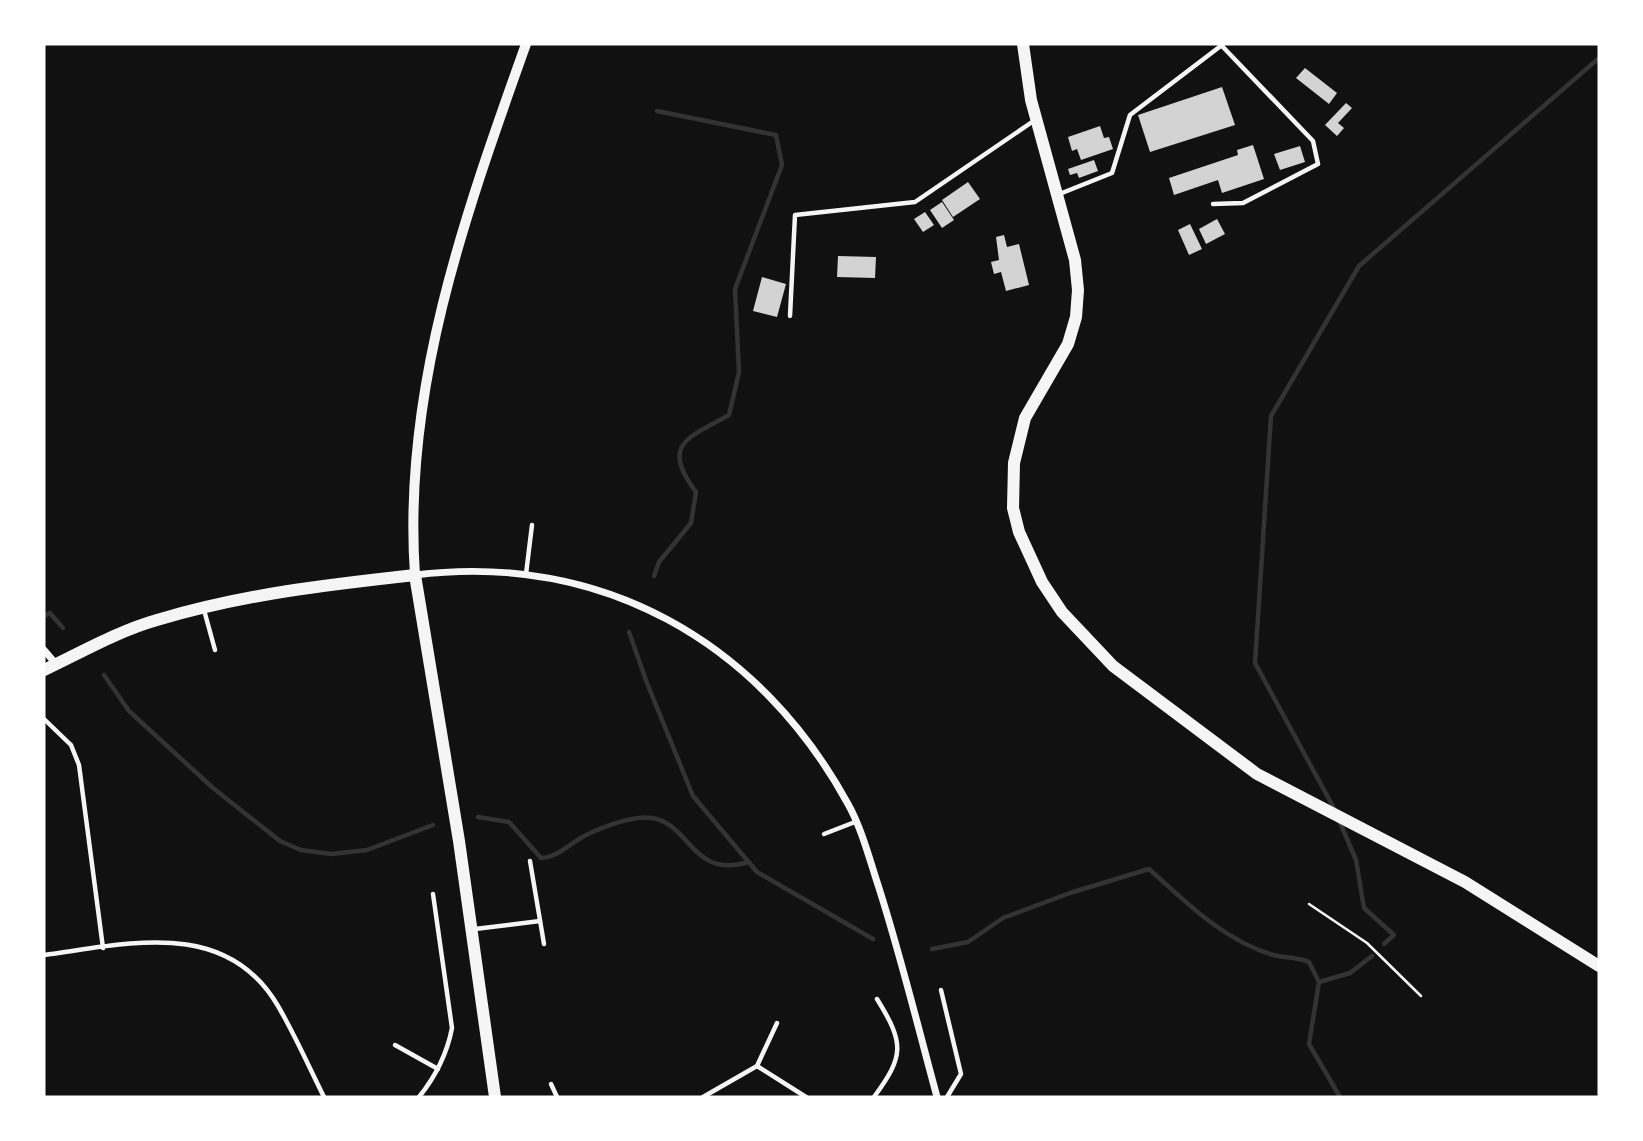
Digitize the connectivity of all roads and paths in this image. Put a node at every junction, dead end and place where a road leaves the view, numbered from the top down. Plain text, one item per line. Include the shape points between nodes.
1 (526, 44) edge
2 (1023, 44) edge
3 (1222, 45) edge
4 (1036, 119) junction
5 (1056, 195) junction
6 (1213, 204) dead end
7 (790, 316) dead end
8 (533, 525) dead end
9 (526, 574) junction
10 (415, 575) junction
11 (203, 608) junction
12 (44, 650) edge
13 (215, 650) dead end
14 (50, 667) edge
15 (44, 719) edge
16 (855, 822) junction
17 (824, 834) dead end
18 (530, 862) dead end
19 (433, 894) dead end
20 (1309, 904) dead end
21 (540, 920) junction
22 (472, 929) junction
23 (544, 944) dead end
24 (103, 948) junction
25 (44, 956) edge
26 (1599, 966) edge
27 (941, 990) dead end
28 (1421, 996) dead end
29 (877, 999) dead end
30 (777, 1023) dead end
31 (395, 1045) dead end
32 (757, 1066) junction
33 (438, 1069) junction
34 (551, 1084) dead end
35 (324, 1097) edge
36 (419, 1097) edge
37 (495, 1097) edge
38 (556, 1097) edge
39 (703, 1097) edge
40 (806, 1097) edge
41 (874, 1097) edge
42 (937, 1097) edge
43 (947, 1097) edge

1 - 10 street via 445,292 416,457
2 - 4 main road
3 - 5 lane via 1130,115 1112,173
3 - 6 lane via 1312,141 1318,163 1244,204
4 - 5 main road
4 - 7 lane via 915,202 795,215
5 - 26 main road via 1075,260 1076,317 1068,344 1025,418 1014,463 1013,508 1029,558 1062,612 1113,666 1257,774 1465,882
8 - 9 lane
9 - 10 street via 460,570
9 - 16 street via 593,587 650,608 708,642 769,693 812,746
10 - 11 main road via 314,584
10 - 22 main road
11 - 13 lane
11 - 14 main road via 154,621
12 - 14 street
15 - 24 lane via 71,745 79,765
16 - 17 lane
16 - 42 street via 891,924
18 - 21 lane
19 - 33 lane via 452,1028
20 - 28 path via 1367,943
21 - 22 lane
21 - 23 lane
22 - 37 main road
24 - 25 lane
24 - 35 lane via 181,942 209,948 237,964 258,980 277,1004
27 - 43 lane via 961,1074
29 - 41 lane via 897,1038 898,1060
30 - 32 lane
31 - 33 lane
32 - 39 lane
32 - 40 lane
33 - 36 lane
34 - 38 lane

